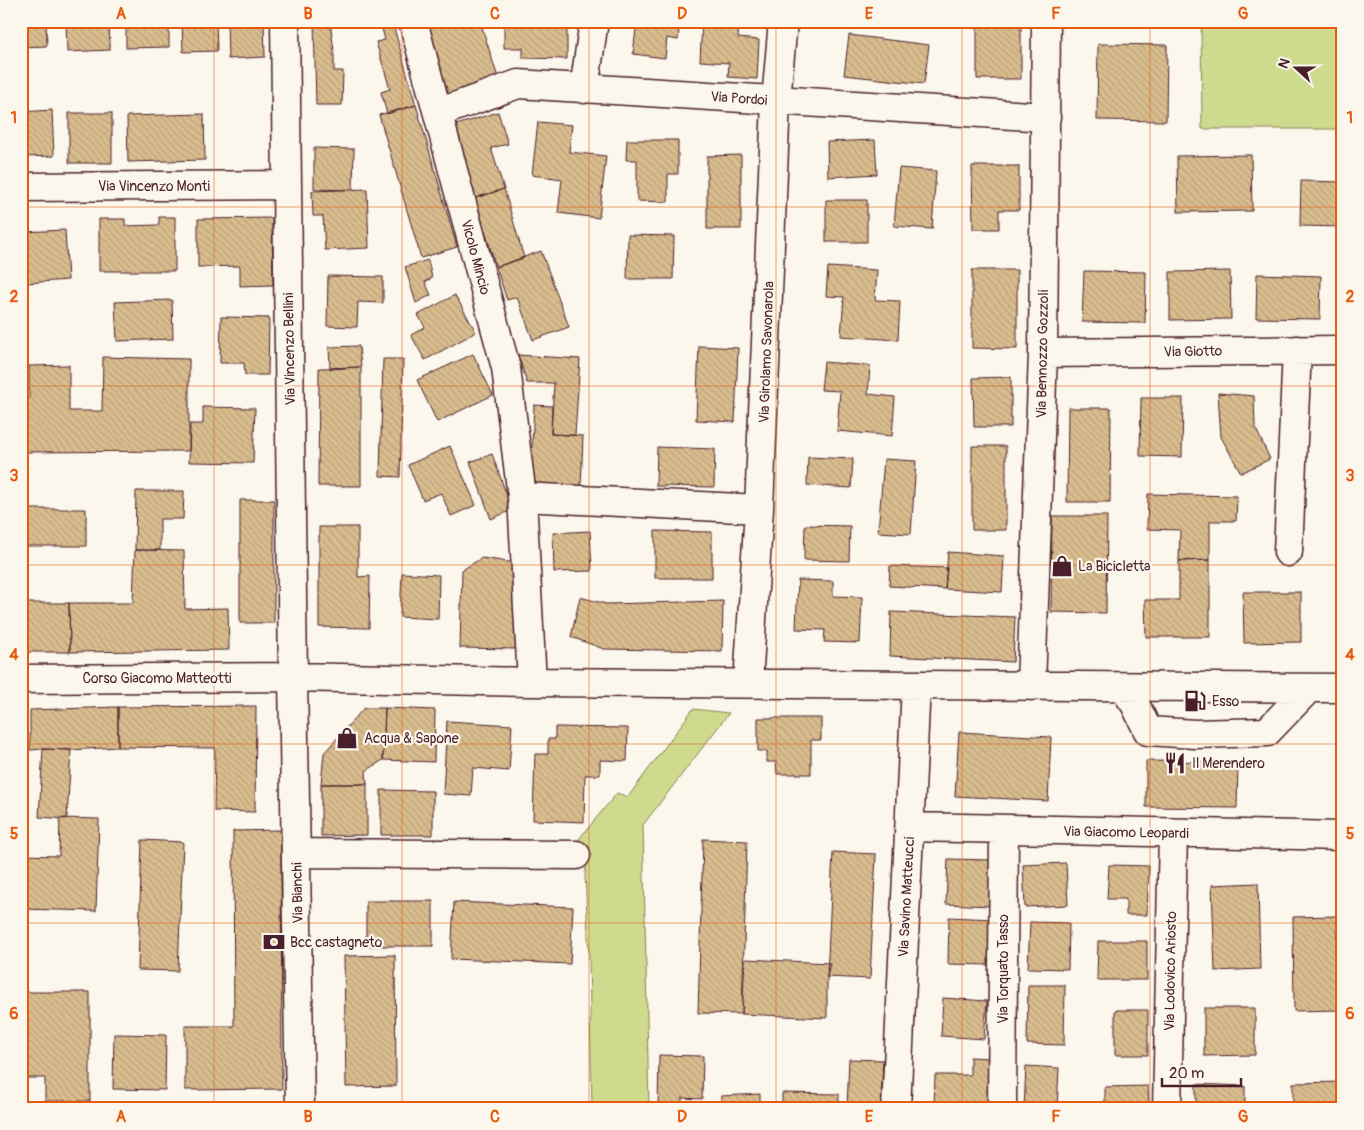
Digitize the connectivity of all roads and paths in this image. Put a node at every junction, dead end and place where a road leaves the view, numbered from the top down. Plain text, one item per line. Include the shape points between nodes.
1 (285, 21) edge
2 (413, 21) edge
3 (594, 21) edge
4 (783, 21) edge
5 (1046, 21) edge
6 (584, 89) junction
7 (776, 101) junction
8 (438, 113) junction
9 (1046, 117) junction
10 (286, 184) junction
11 (21, 187) edge
12 (1297, 350) junction
13 (1343, 350) edge
14 (1042, 352) junction
15 (522, 497) junction
16 (759, 509) junction
17 (1288, 552) dead end
18 (293, 677) junction
19 (21, 679) edge
20 (532, 682) junction
21 (748, 683) junction
22 (916, 685) junction
23 (1031, 686) junction
24 (1123, 687) junction
25 (1309, 688) junction
26 (1343, 688) edge
27 (910, 827) junction
28 (1004, 830) junction
29 (1173, 833) junction
30 (1343, 836) edge
31 (296, 853) junction
32 (576, 855) dead end
33 (300, 1109) edge
34 (896, 1109) edge
35 (1002, 1109) edge
36 (1167, 1109) edge

1 - 10 street, Via Vincenzo Bellini
2 - 8 street, Vicolo Mincio
3 - 6 street
4 - 7 street, Via Girolamo Savonarola
5 - 9 street, Via Bennozzo Gozzoli
6 - 7 street, Via Pordoi
6 - 8 street, Via Pordoi via 518,84
7 - 9 street, Via Pordoi
7 - 16 street, Via Girolamo Savonarola
8 - 15 street, Vicolo Mincio via 506,368
9 - 14 street, Via Bennozzo Gozzoli
10 - 11 street, Via Vincenzo Monti
10 - 18 street, Via Vincenzo Bellini
12 - 13 street, Via Giotto
12 - 14 street, Via Giotto
12 - 17 street
14 - 23 street, Via Bennozzo Gozzoli
15 - 16 street
15 - 20 street, Vicolo Mincio
16 - 21 street, Via Girolamo Savonarola
18 - 19 street, Corso Giacomo Matteotti
18 - 20 street, Corso Giacomo Matteotti
18 - 31 street, Via Bianchi
20 - 21 street, Corso Giacomo Matteotti
21 - 22 street, Corso Giacomo Matteotti
22 - 23 street, Corso Giacomo Matteotti
22 - 27 street, Via Savino Matteucci
23 - 24 street, Corso Giacomo Matteotti
24 - 25 street, Corso Giacomo Matteotti
24 - 25 street via 1148,731 1195,734 1267,732
25 - 26 street, Corso Giacomo Matteotti
27 - 28 street, Via Giacomo Leopardi
27 - 34 street, Via Savino Matteucci
28 - 29 street, Via Giacomo Leopardi
28 - 35 street, Via Torquato Tasso
29 - 30 street, Via Giacomo Leopardi
29 - 36 street, Via Lodovico Ariosto
31 - 32 street
31 - 33 street, Via Bianchi

